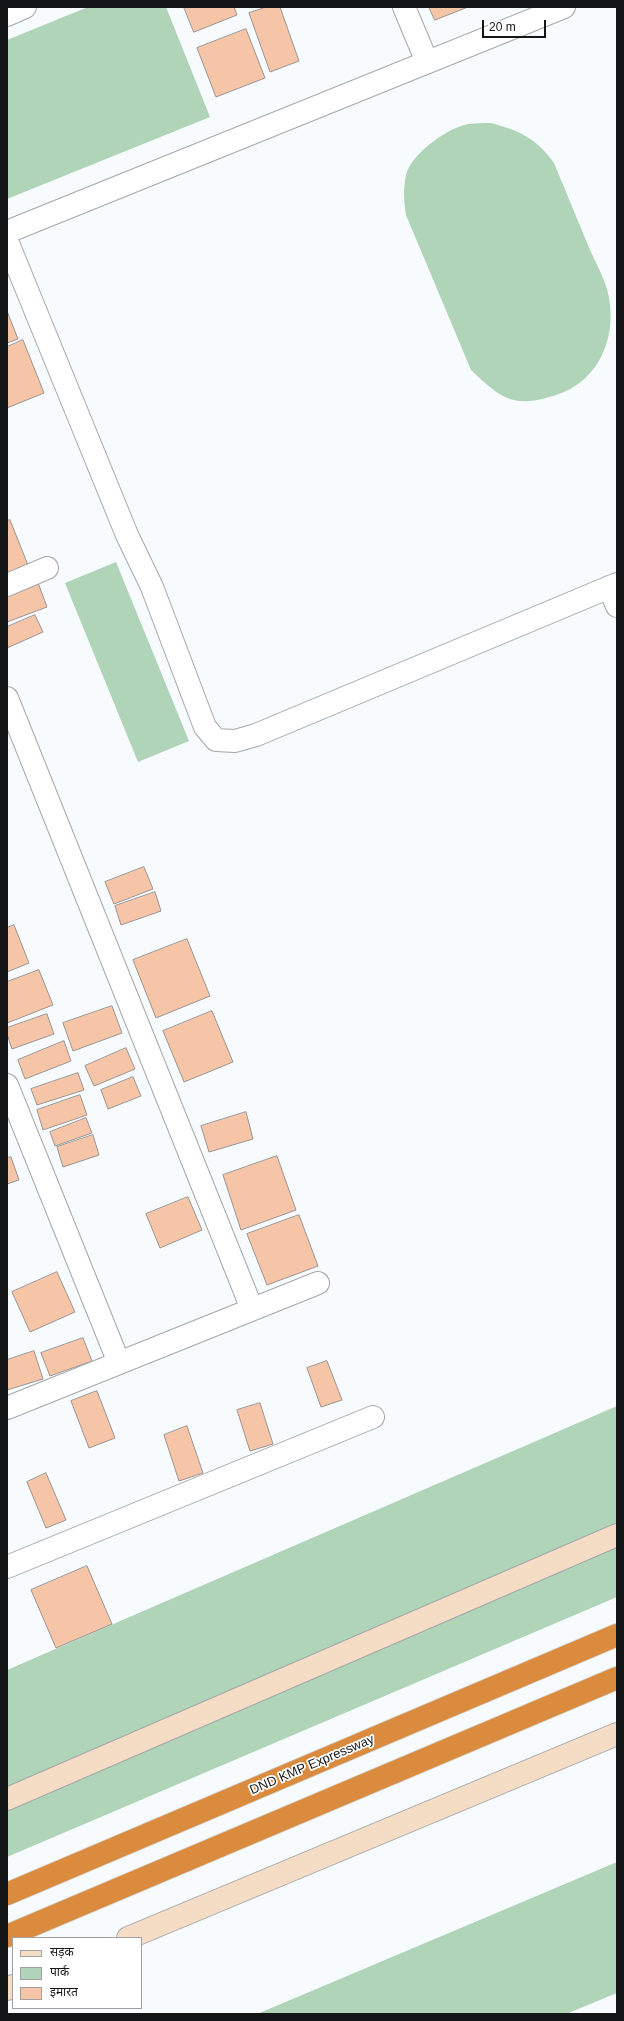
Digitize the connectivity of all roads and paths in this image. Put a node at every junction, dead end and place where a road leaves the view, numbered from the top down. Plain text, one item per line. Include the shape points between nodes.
1 (25, 7) edge
2 (404, 7) edge
3 (564, 7) edge
4 (7, 15) edge
5 (427, 62) junction
6 (7, 232) edge
7 (7, 241) edge
8 (47, 568) dead end
9 (7, 585) edge
10 (614, 593) edge
11 (7, 698) edge
12 (15, 739) edge
13 (7, 1086) edge
14 (318, 1283) dead end
15 (252, 1309) junction
16 (119, 1363) junction
17 (7, 1408) edge
18 (373, 1417) dead end
19 (617, 1535) edge
20 (7, 1567) edge
21 (617, 1635) edge
22 (617, 1678) edge
23 (617, 1734) edge
24 (7, 1799) edge
25 (7, 1894) edge
26 (7, 1936) edge
27 (130, 1937) edge

1 - 4 street
2 - 5 street
3 - 5 street
5 - 6 street
7 - 10 street via 127,535 152,587 205,727 216,740 235,741 256,735
8 - 9 street
11 - 12 street
12 - 15 street
13 - 16 street
14 - 15 street
15 - 16 street
16 - 17 street
18 - 20 street
19 - 24 street
21 - 25 highway, DND KMP Expressway
22 - 26 highway
23 - 27 street

